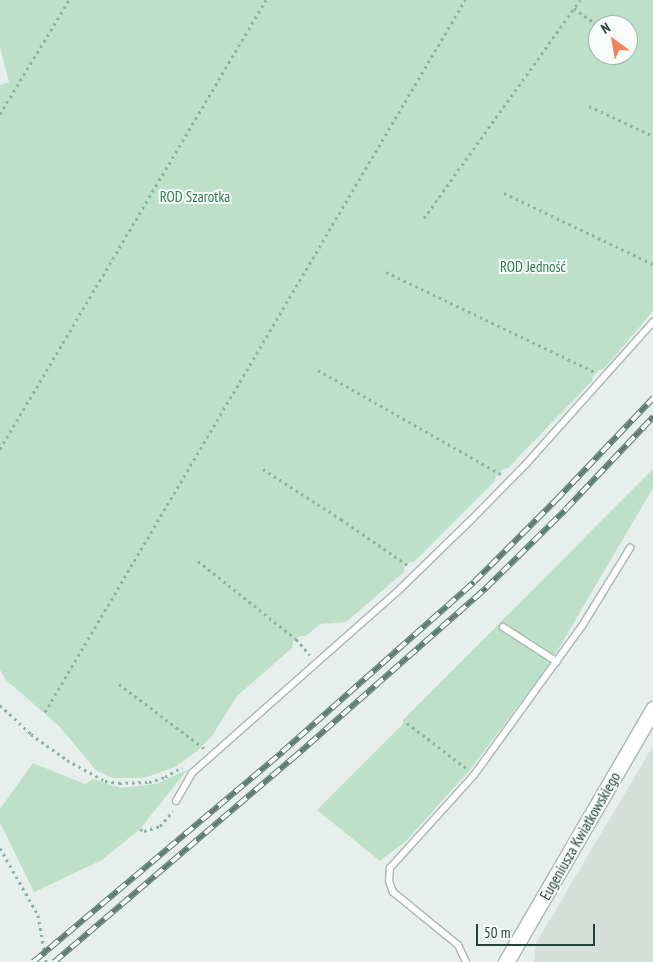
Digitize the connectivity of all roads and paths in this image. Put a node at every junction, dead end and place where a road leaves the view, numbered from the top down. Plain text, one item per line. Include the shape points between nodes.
1 (69, 0) edge
2 (266, 0) edge
3 (465, 0) edge
4 (580, 0) edge
5 (574, 8) junction
6 (588, 18) edge
7 (589, 106) dead end
8 (0, 114) edge
9 (653, 136) edge
10 (504, 194) dead end
11 (424, 218) dead end
12 (653, 264) edge
13 (386, 272) dead end
14 (653, 322) edge
15 (318, 370) dead end
16 (603, 379) junction
17 (0, 449) edge
18 (263, 469) dead end
19 (508, 481) junction
20 (630, 548) dead end
21 (198, 561) dead end
22 (416, 574) junction
23 (503, 627) dead end
24 (557, 662) junction
25 (317, 663) junction
26 (119, 684) dead end
27 (0, 705) edge
28 (653, 709) edge
29 (45, 712) dead end
30 (407, 723) dead end
31 (198, 756) dead end
32 (184, 766) dead end
33 (474, 775) junction
34 (176, 801) joint
35 (140, 829) dead end
36 (0, 848) edge
37 (46, 962) edge
38 (466, 962) edge
39 (506, 962) edge

1 - 8 path
2 - 17 path
3 - 29 path
4 - 5 path
5 - 6 path
5 - 11 path
7 - 9 path
10 - 12 path
13 - 16 path via 596,372
14 - 16 lane
15 - 19 path
16 - 19 lane
18 - 22 path via 407,564
19 - 22 lane
20 - 24 lane
21 - 25 path via 296,639
22 - 25 lane
23 - 24 lane
24 - 33 lane
25 - 34 lane via 192,773
26 - 31 path via 206,749
27 - 32 path via 31,734 67,760 105,780 127,784 149,782
28 - 39 street, Eugeniusza Kwiatkowskiego
30 - 33 path
33 - 38 lane via 390,868 389,881 393,892 458,945
34 - 35 path via 168,819 160,826 144,831
36 - 37 path via 38,915

